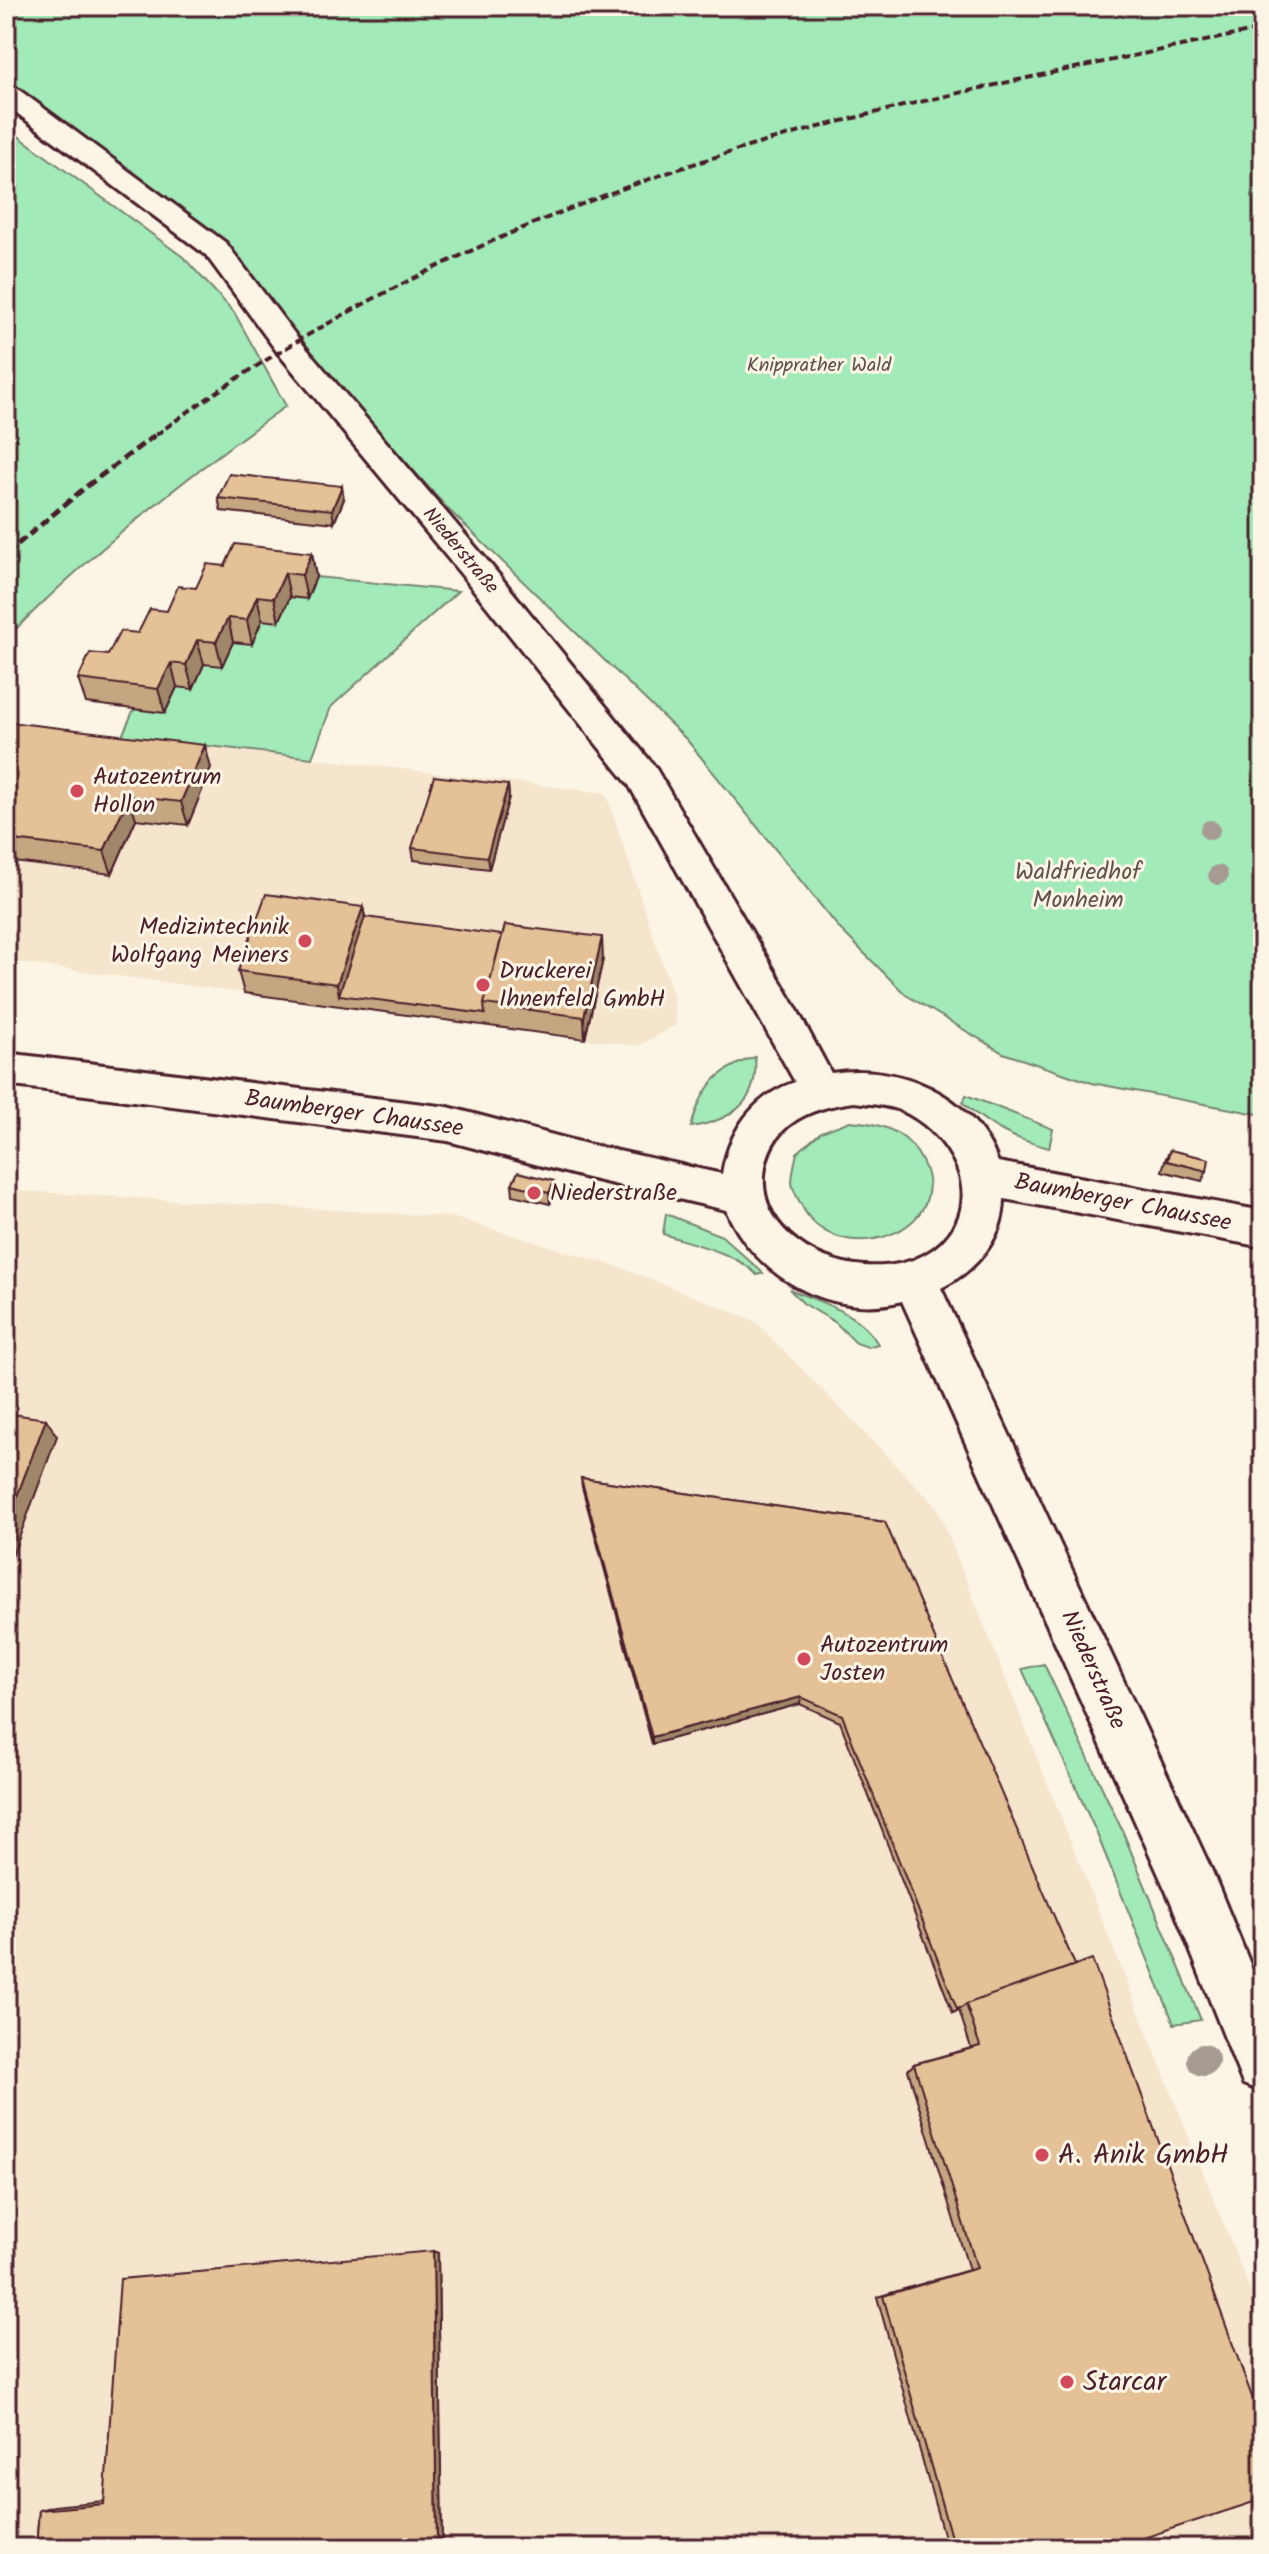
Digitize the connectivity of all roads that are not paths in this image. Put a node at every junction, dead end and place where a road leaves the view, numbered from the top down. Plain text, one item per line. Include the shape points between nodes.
1 (6, 93) edge
2 (6, 1069) edge
3 (819, 1090) junction
4 (984, 1178) junction
5 (743, 1196) junction
6 (1263, 1229) edge
7 (915, 1280) junction
8 (1263, 2064) edge

1 - 3 street, Niederstraße via 216,249 289,347 642,776
2 - 5 street, Baumberger Chaussee via 448,1124
3 - 4 street via 889,1089 923,1102 951,1122 973,1148
3 - 5 street via 783,1106 758,1130 744,1161
4 - 6 street, Baumberger Chaussee
4 - 7 street via 983,1210 970,1239 946,1263
5 - 7 street via 754,1225 776,1251 806,1272 841,1284 878,1287
7 - 8 street, Niederstraße via 1193,1890

